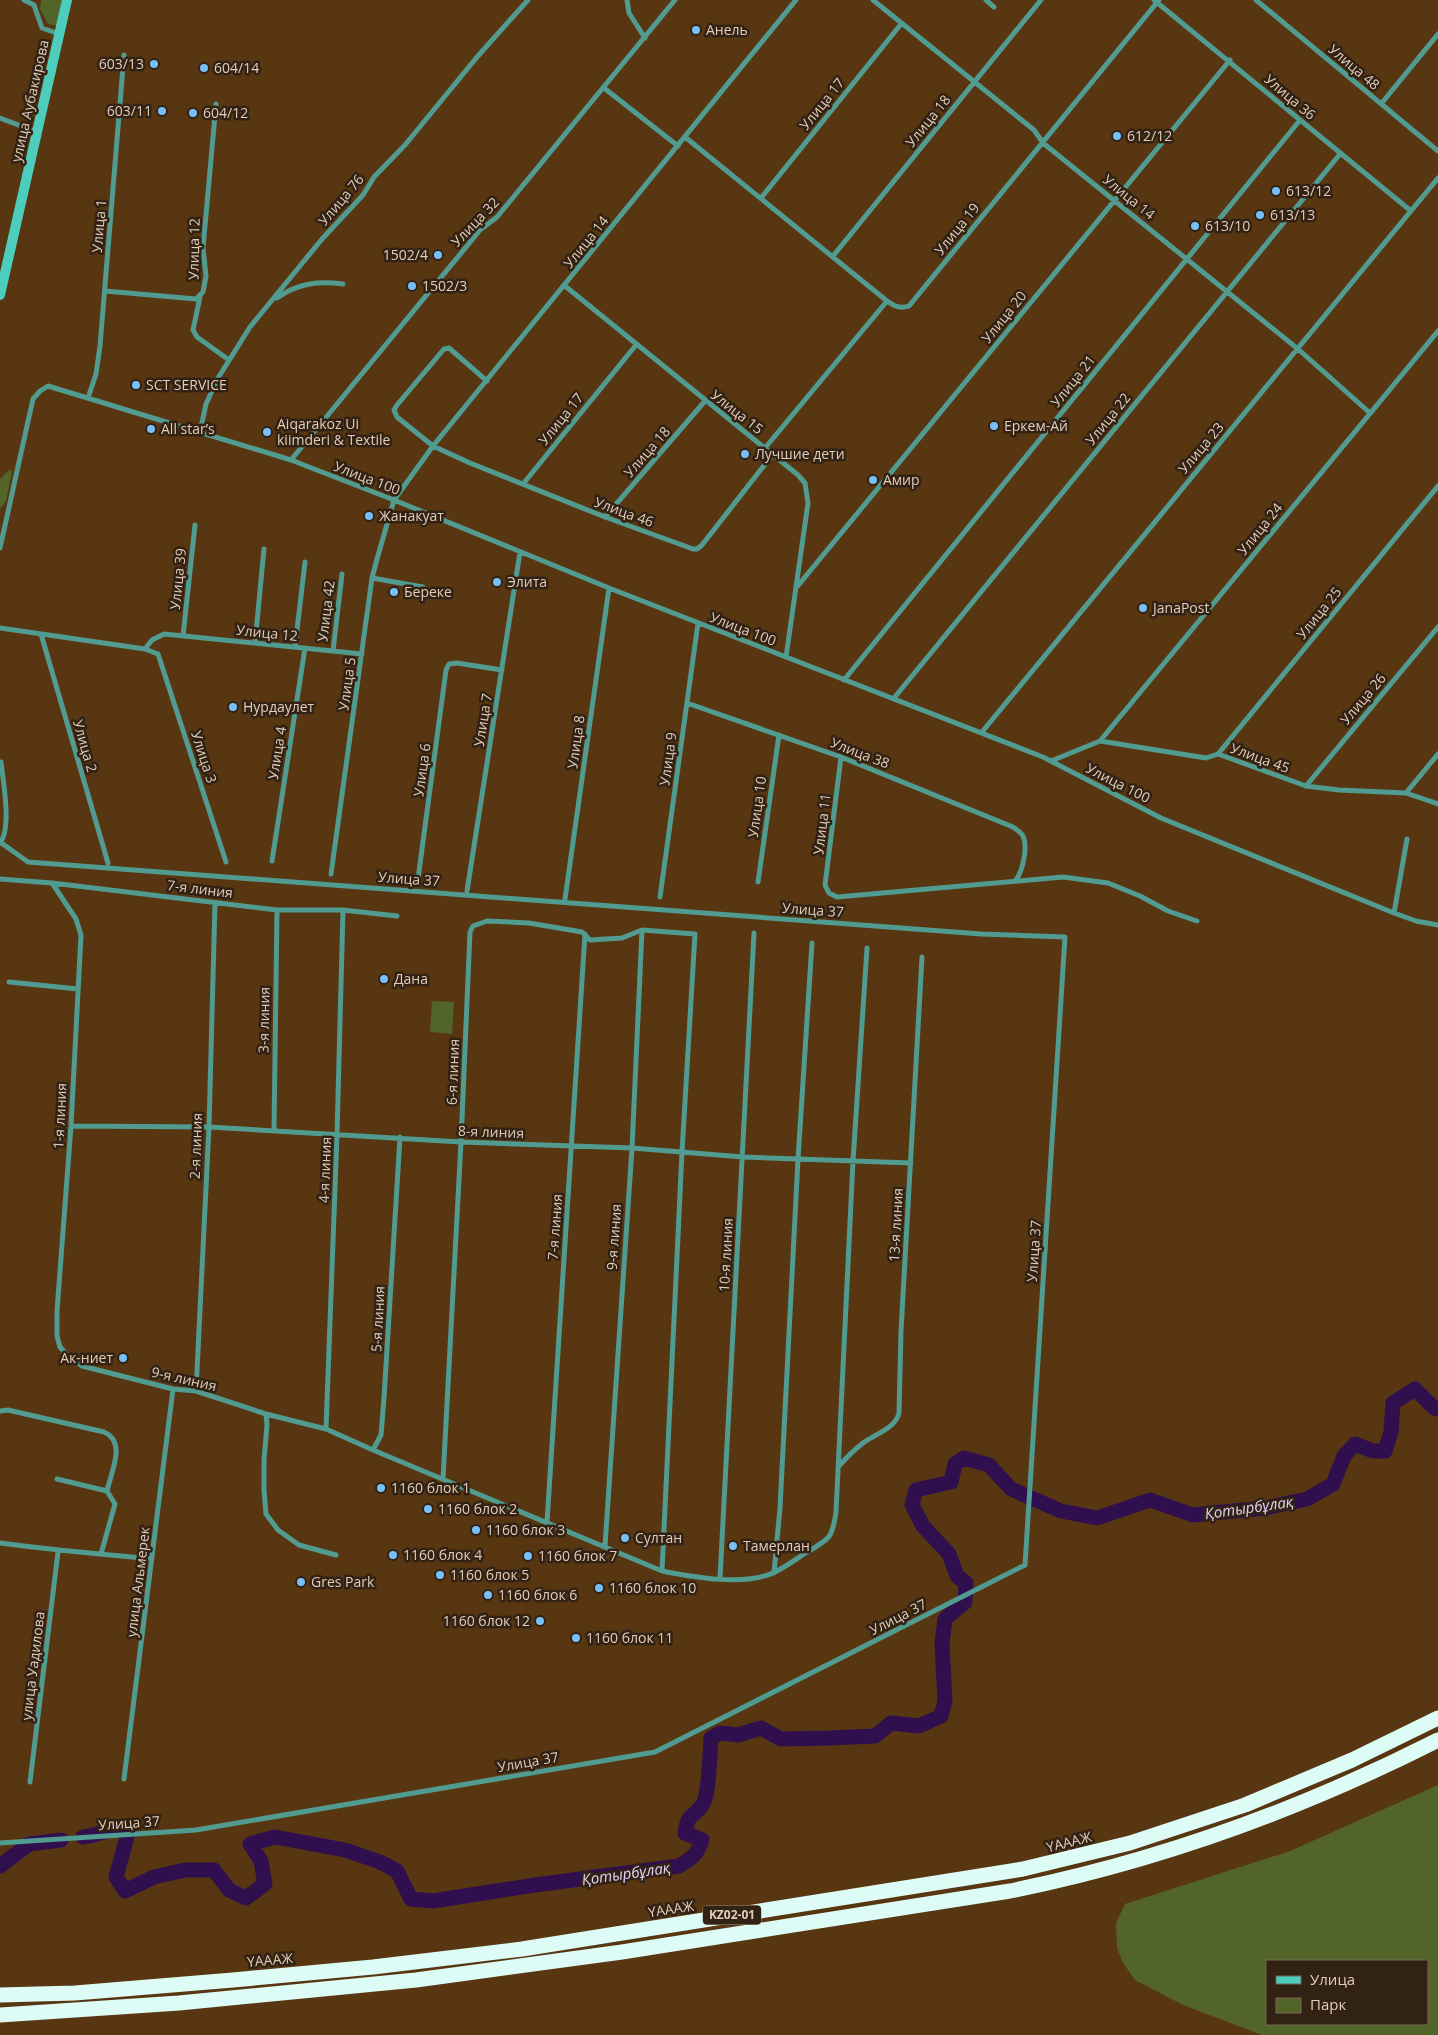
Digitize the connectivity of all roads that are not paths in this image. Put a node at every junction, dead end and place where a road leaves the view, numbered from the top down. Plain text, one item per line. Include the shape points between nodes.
1 (24, 0) edge
2 (66, 0) edge
3 (528, 0) edge
4 (627, 0) edge
5 (675, 0) edge
6 (796, 0) edge
7 (873, 0) edge
8 (986, 0) edge
9 (1040, 0) edge
10 (1256, 0) edge
11 (1157, 1) edge
12 (994, 7) dead end
13 (901, 24) junction
14 (60, 34) junction
15 (1438, 34) edge
16 (645, 38) junction
17 (124, 55) dead end
18 (1230, 60) junction
19 (974, 83) junction
20 (604, 88) junction
21 (216, 104) dead end
22 (1381, 104) junction
23 (0, 117) edge
24 (1300, 120) junction
25 (38, 132) junction
26 (685, 136) junction
27 (1042, 143) junction
28 (678, 146) junction
29 (1438, 151) edge
30 (1340, 154) junction
31 (1438, 178) edge
32 (761, 198) junction
33 (1115, 200) junction
34 (1411, 211) junction
35 (833, 256) junction
36 (1187, 259) junction
37 (343, 284) dead end
38 (565, 286) junction
39 (105, 291) junction
40 (1227, 292) junction
41 (0, 295) edge
42 (200, 297) junction
43 (887, 301) junction
44 (270, 302) junction
45 (1438, 331) edge
46 (636, 345) junction
47 (1298, 349) junction
48 (229, 360) junction
49 (487, 381) junction
50 (88, 398) junction
51 (705, 401) junction
52 (1370, 413) junction
53 (200, 432) junction
54 (433, 446) junction
55 (765, 448) junction
56 (773, 454) junction
57 (291, 460) junction
58 (523, 484) junction
59 (1438, 486) edge
60 (394, 500) junction
61 (605, 517) junction
62 (3, 523) edge
63 (196, 525) dead end
64 (0, 548) edge
65 (264, 549) dead end
66 (520, 552) junction
67 (304, 562) dead end
68 (342, 574) dead end
69 (372, 578) junction
70 (423, 587) dead end
71 (609, 588) junction
72 (796, 588) junction
73 (698, 623) junction
74 (1438, 627) edge
75 (0, 628) edge
76 (41, 634) junction
77 (184, 636) junction
78 (254, 643) junction
79 (295, 648) junction
80 (305, 648) junction
81 (145, 649) junction
82 (333, 651) junction
83 (362, 654) junction
84 (786, 658) junction
85 (502, 670) junction
86 (844, 680) junction
87 (894, 698) junction
88 (687, 703) junction
89 (982, 732) junction
90 (779, 736) junction
91 (1100, 741) junction
92 (1218, 754) junction
93 (1438, 754) edge
94 (841, 757) junction
95 (1051, 761) junction
96 (1, 762) dead end
97 (1306, 786) junction
98 (1406, 793) junction
99 (1438, 804) edge
100 (1407, 839) dead end
101 (0, 843) edge
102 (272, 861) dead end
103 (226, 862) dead end
104 (108, 863) dead end
105 (331, 874) dead end
106 (0, 879) edge
107 (418, 879) dead end
108 (1016, 880) junction
109 (758, 882) dead end
110 (52, 883) junction
111 (467, 891) dead end
112 (829, 893) joint
113 (660, 898) dead end
114 (565, 899) dead end
115 (215, 903) junction
116 (277, 910) junction
117 (342, 910) junction
118 (1394, 913) junction
119 (397, 916) dead end
120 (1197, 922) dead end
121 (1438, 925) edge
122 (642, 930) junction
123 (754, 933) dead end
124 (585, 934) junction
125 (812, 943) dead end
126 (867, 948) dead end
127 (922, 957) dead end
128 (8, 982) dead end
129 (78, 989) junction
130 (71, 1126) junction
131 (209, 1126) junction
132 (274, 1130) junction
133 (338, 1135) junction
134 (400, 1137) junction
135 (462, 1142) junction
136 (572, 1146) junction
137 (632, 1148) junction
138 (682, 1152) junction
139 (743, 1157) junction
140 (798, 1159) junction
141 (853, 1160) junction
142 (910, 1163) junction
143 (68, 1356) joint
144 (173, 1389) junction
145 (196, 1391) junction
146 (0, 1411) edge
147 (266, 1414) junction
148 (326, 1429) junction
149 (373, 1450) junction
150 (839, 1466) junction
151 (57, 1479) dead end
152 (443, 1479) junction
153 (107, 1491) junction
154 (547, 1522) junction
155 (0, 1543) edge
156 (605, 1546) junction
157 (58, 1552) junction
158 (102, 1554) junction
159 (336, 1555) dead end
160 (152, 1559) junction
161 (662, 1571) junction
162 (774, 1573) junction
163 (720, 1578) junction
164 (1438, 1718) edge
165 (1438, 1740) edge
166 (124, 1779) dead end
167 (30, 1782) dead end
168 (0, 1843) edge
169 (0, 1995) edge
170 (0, 2015) edge

1 - 14 street via 34,5 42,28
2 - 14 main road, улица Аубакирова
3 - 44 street, Улица 76
4 - 16 street via 629,13
5 - 16 street, Улица 32
6 - 26 street, Улица 14
7 - 13 street, Улица 14
8 - 12 street
9 - 19 street, Улица 18
10 - 22 street, Улица 48
11 - 18 street, Улица 36
11 - 27 street, Улица 19
13 - 19 street, Улица 14
13 - 32 street, Улица 17
14 - 25 main road, улица Аубакирова
15 - 22 street
16 - 20 street, Улица 32
17 - 39 street, Улица 1
18 - 24 street, Улица 36
18 - 33 street, Улица 20
19 - 27 street, Улица 14 via 1034,130
19 - 35 street, Улица 18
20 - 28 street
20 - 57 street, Улица 32 via 497,217 474,237
21 - 42 street, Улица 12 via 203,248 206,276
22 - 29 street, Улица 48
23 - 25 street
24 - 30 street, Улица 36
24 - 36 street, Улица 21
25 - 41 main road, улица Аубакирова
26 - 28 street, Улица 14
26 - 32 street
27 - 33 street, Улица 14
27 - 43 street, Улица 19 via 909,306 897,307
28 - 38 street, Улица 14
30 - 34 street, Улица 36
30 - 40 street, Улица 22
31 - 34 street, Улица 23
32 - 35 street
33 - 36 street, Улица 14
33 - 72 street, Улица 20
34 - 47 street, Улица 23
35 - 43 street
36 - 40 street, Улица 14
36 - 86 street, Улица 21
37 - 44 street via 311,282 289,289
38 - 46 street, Улица 15
38 - 49 street, Улица 14
39 - 42 street, Улица 12 via 192,299
39 - 50 street, Улица 1 via 96,374
40 - 47 street, Улица 14
40 - 87 street, Улица 22
42 - 48 street via 193,330 197,337
43 - 55 street
44 - 48 street, Улица 76
45 - 52 street, Улица 24
46 - 51 street, Улица 15
46 - 58 street, Улица 17
47 - 52 street, Улица 14
47 - 89 street, Улица 23
48 - 53 street, Улица 76 via 206,404
49 - 54 street, Улица 14
49 - 54 street, Улица 46 via 449,348 444,349 397,405 394,410 397,417
50 - 53 street, Улица 100
50 - 62 street, Улица 100 via 48,386 33,399
51 - 55 street, Улица 15
51 - 61 street, Улица 18
52 - 91 street, Улица 24
53 - 57 street, Улица 100
54 - 58 street, Улица 46
54 - 60 street, Улица 14
55 - 56 street, Улица 15
56 - 61 street, Улица 46 via 697,549
56 - 72 street, Улица 15 via 798,475 808,492
57 - 60 street, Улица 100
58 - 61 street, Улица 46
59 - 92 street, Улица 25
60 - 66 street, Улица 100
60 - 69 street, Улица 5
62 - 64 street
63 - 77 street, Улица 39
65 - 78 street
66 - 71 street, Улица 100
66 - 85 street, Улица 7
67 - 79 street
68 - 82 street, Улица 42
69 - 70 street
69 - 83 street, Улица 5
71 - 73 street, Улица 100
71 - 114 street, Улица 8
72 - 84 street, Улица 15
73 - 84 street, Улица 100
73 - 88 street, Улица 9
74 - 97 street, Улица 26
75 - 76 street
76 - 81 street
76 - 104 street, Улица 2
77 - 78 street, Улица 12
77 - 81 street, Улица 12 via 160,635
78 - 79 street, Улица 12
79 - 80 street, Улица 12
80 - 82 street, Улица 12
80 - 102 street, Улица 4
81 - 103 street, Улица 3 via 155,651 161,658
82 - 83 street, Улица 12
83 - 105 street, Улица 5
84 - 86 street, Улица 100
85 - 107 street, Улица 6 via 457,663 449,664 446,670
85 - 111 street, Улица 7
86 - 87 street, Улица 100
87 - 89 street, Улица 100
88 - 90 street, Улица 38
88 - 113 street, Улица 9
89 - 95 street, Улица 100
90 - 94 street, Улица 38
90 - 109 street, Улица 10
91 - 92 street, Улица 45 via 1206,758
91 - 95 street
92 - 97 street, Улица 45
93 - 98 street
94 - 108 street, Улица 38 via 1021,833 1025,845
94 - 112 street, Улица 11 via 826,886
95 - 118 street, Улица 100 via 1161,818
96 - 101 street via 6,824
97 - 98 street, Улица 45
98 - 99 street, Улица 45
100 - 118 street
101 - 168 street, Улица 37 via 28,862 981,934 1065,937 1025,1565 655,1752 196,1830
106 - 110 street, 7-я линия
108 - 112 street, Улица 37 via 837,897
108 - 120 street, Улица 37 via 1063,877 1108,883
110 - 115 street, 7-я линия
110 - 129 street, 1-я линия via 76,919 81,935
115 - 116 street, 7-я линия
115 - 131 street, 2-я линия
116 - 117 street, 7-я линия
116 - 132 street, 3-я линия
117 - 119 street, 7-я линия
117 - 133 street, 4-я линия
118 - 121 street, Улица 100
122 - 124 street, 6-я линия via 622,938 605,940 590,940
122 - 137 street, 9-я линия
122 - 138 street, 6-я линия via 695,934
123 - 139 street, 10-я линия
124 - 135 street, 6-я линия via 529,924 487,921 472,926
124 - 136 street, 7-я линия
125 - 140 street
126 - 141 street
127 - 142 street, 13-я линия
128 - 129 street
129 - 130 street, 1-я линия
130 - 131 street, 8-я линия
130 - 143 street, 1-я линия via 57,1336 60,1347
131 - 132 street, 8-я линия
131 - 145 street, 2-я линия
132 - 133 street, 8-я линия
133 - 134 street, 8-я линия
133 - 148 street, 4-я линия
134 - 135 street, 8-я линия
134 - 149 street, 5-я линия via 381,1435
135 - 136 street, 8-я линия
135 - 152 street, 6-я линия
136 - 137 street, 8-я линия
136 - 154 street, 7-я линия
137 - 138 street, 8-я линия
137 - 156 street, 9-я линия
138 - 139 street, 8-я линия
138 - 161 street
139 - 140 street, 8-я линия
139 - 163 street, 10-я линия
140 - 141 street, 8-я линия
140 - 162 street
141 - 142 street, 8-я линия
141 - 150 street
142 - 150 street, 13-я линия via 897,1419 862,1444
143 - 144 street, 9-я линия via 82,1366
144 - 145 street, 9-я линия
144 - 160 street, улица Альмерек
145 - 147 street, 9-я линия
146 - 153 street via 8,1410 110,1435 117,1449
147 - 148 street, 9-я линия
147 - 159 street via 266,1514 278,1530 299,1545
148 - 149 street
149 - 152 street
150 - 162 street via 835,1520 830,1538
151 - 153 street
152 - 154 street
153 - 158 street via 115,1504
154 - 156 street
155 - 157 street
156 - 161 street
157 - 158 street
157 - 167 street, улица Уадилова
158 - 160 street
160 - 166 street, улица Альмерек
161 - 163 street
162 - 163 street via 746,1580
164 - 169 highway, ҮАААЖ / KZ02-01 via 1338,1767 1245,1805 1130,1843 1023,1869 513,1950 215,1981
165 - 170 highway, KZ02-01 via 1344,1786 1263,1818 1139,1860 1010,1891 622,1952 416,1980 179,2003

